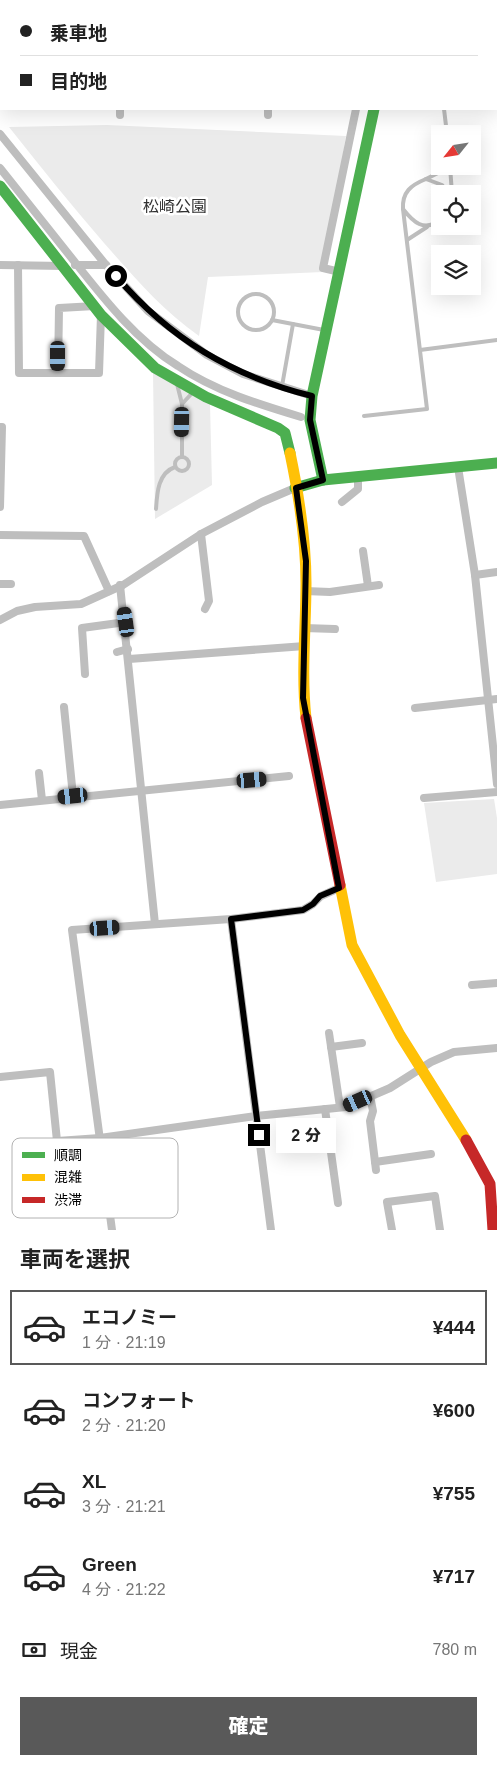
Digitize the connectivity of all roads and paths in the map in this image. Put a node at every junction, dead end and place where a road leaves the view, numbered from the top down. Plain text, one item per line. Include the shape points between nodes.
1 (356, 110) edge
2 (374, 110) edge
3 (444, 110) edge
4 (446, 125) edge
5 (0, 134) edge
6 (0, 168) edge
7 (433, 175) edge
8 (426, 179) junction
9 (442, 185) edge
10 (0, 186) edge
11 (403, 209) junction
12 (431, 225) edge
13 (427, 227) junction
14 (407, 240) junction
15 (0, 265) edge
16 (18, 265) junction
17 (77, 265) junction
18 (106, 265) junction
19 (61, 266) junction
20 (340, 272) junction
21 (98, 310) junction
22 (272, 320) junction
23 (293, 324) junction
24 (327, 330) junction
25 (497, 340) edge
26 (420, 350) junction
27 (58, 373) junction
28 (175, 380) junction
29 (281, 387) junction
30 (195, 391) junction
31 (312, 396) junction
32 (182, 404) junction
33 (364, 416) dead end
34 (301, 417) dead end
35 (0, 427) edge
36 (182, 456) junction
37 (497, 463) edge
38 (175, 466) junction
39 (458, 467) junction
40 (358, 477) junction
41 (323, 480) junction
42 (296, 488) junction
43 (342, 502) dead end
44 (0, 507) edge
45 (156, 509) dead end
46 (201, 534) junction
47 (0, 535) edge
48 (363, 551) dead end
49 (497, 572) edge
50 (475, 575) junction
51 (0, 584) edge
52 (11, 584) dead end
53 (120, 585) junction
54 (379, 585) dead end
55 (368, 586) junction
56 (109, 591) junction
57 (305, 591) junction
58 (205, 609) dead end
59 (0, 620) edge
60 (126, 622) junction
61 (304, 628) junction
62 (335, 629) dead end
63 (305, 646) junction
64 (128, 649) junction
65 (117, 652) dead end
66 (129, 659) junction
67 (85, 674) dead end
68 (497, 699) edge
69 (488, 700) junction
70 (64, 707) dead end
71 (415, 708) dead end
72 (39, 772) dead end
73 (289, 776) dead end
74 (497, 784) edge
75 (142, 790) junction
76 (497, 792) edge
77 (73, 796) junction
78 (424, 798) dead end
79 (42, 800) junction
80 (0, 804) edge
81 (339, 888) junction
82 (231, 919) junction
83 (154, 924) junction
84 (497, 983) edge
85 (472, 985) dead end
86 (329, 1033) dead end
87 (362, 1043) dead end
88 (332, 1047) junction
89 (497, 1048) edge
90 (422, 1068) junction
91 (0, 1077) edge
92 (370, 1096) junction
93 (340, 1107) junction
94 (325, 1109) junction
95 (256, 1116) junction
96 (57, 1138) edge
97 (100, 1138) joint
98 (431, 1154) dead end
99 (338, 1203) dead end
100 (272, 1230) edge
101 (392, 1230) edge
102 (440, 1230) edge
103 (493, 1230) edge

1 - 20 street via 324,268
2 - 20 street
3 - 4 lane
5 - 18 street
6 - 17 street
7 - 8 lane
8 - 9 lane
8 - 11 lane via 413,184 406,192
10 - 19 street
11 - 13 lane via 413,221
11 - 14 lane
12 - 13 lane
13 - 14 lane
14 - 26 lane
15 - 16 street
16 - 19 street
16 - 27 street via 19,373
17 - 18 street
17 - 19 street
17 - 34 street via 120,316 150,346 177,366 249,401
18 - 29 street via 148,310 178,335 228,366
19 - 21 street
20 - 24 street
21 - 27 street via 59,308
21 - 27 street via 99,374
21 - 28 street via 125,341
22 - 22 lane via 260,330 246,328 238,316 240,302 252,294 266,296 274,308
22 - 23 lane
23 - 24 lane
23 - 29 lane
24 - 31 street
25 - 26 lane
26 - 33 lane via 427,409
28 - 30 street
28 - 32 lane
29 - 31 street
30 - 32 lane
30 - 42 street via 282,430
31 - 41 street via 310,420
32 - 36 lane
35 - 44 street
36 - 38 lane via 177,458
36 - 38 lane via 188,461 187,469 182,471
37 - 39 street
38 - 45 lane via 158,485
39 - 40 street
39 - 50 street
40 - 41 street
40 - 43 street via 358,490
41 - 42 street
42 - 46 street
42 - 57 street via 306,561
46 - 53 street
46 - 58 street via 209,601
47 - 56 street via 84,536
48 - 55 street
49 - 50 street
50 - 69 street
51 - 52 street
53 - 56 street
53 - 60 street
54 - 55 street
55 - 57 street via 330,592
56 - 59 street via 81,604 35,607 17,611
57 - 61 street
60 - 64 street
60 - 67 street via 82,628
61 - 62 street
61 - 63 street
63 - 66 street
63 - 81 street via 303,698 306,721
64 - 65 street
64 - 66 street
66 - 75 street
68 - 69 street
69 - 71 street
69 - 74 street
70 - 77 street
72 - 79 street
73 - 75 street
75 - 77 street
75 - 83 street
76 - 78 street
77 - 79 street
79 - 80 street
81 - 82 street via 320,896 303,910
81 - 90 street via 352,945 400,1035
82 - 83 street
82 - 95 street
83 - 97 street via 72,930
84 - 85 street
86 - 88 street
87 - 88 street
88 - 93 street
89 - 90 street via 454,1052
90 - 92 street
90 - 103 street via 478,1158 490,1184
91 - 96 street via 50,1072
92 - 93 street
92 - 98 street via 376,1166
93 - 94 street
94 - 95 street
94 - 99 street
95 - 97 street
95 - 100 street
101 - 102 street via 387,1202 435,1196

